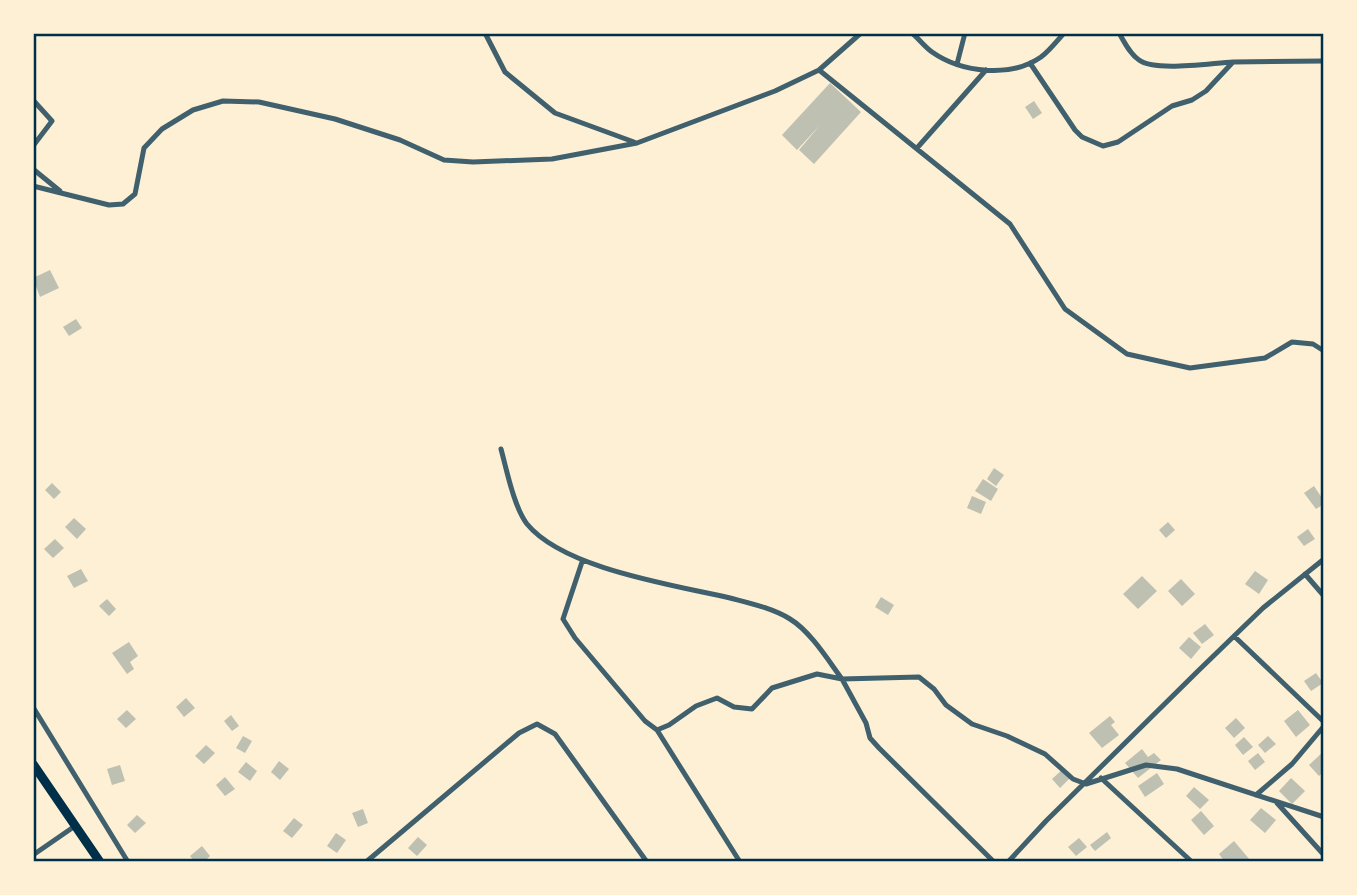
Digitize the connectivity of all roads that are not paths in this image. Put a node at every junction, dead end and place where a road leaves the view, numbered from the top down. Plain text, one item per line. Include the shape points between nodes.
1 (485, 33) edge
2 (861, 33) edge
3 (912, 33) edge
4 (965, 33) edge
5 (1064, 33) edge
6 (1119, 33) edge
7 (1324, 61) edge
8 (1233, 62) junction
9 (1030, 63) junction
10 (957, 64) junction
11 (986, 69) junction
12 (819, 70) junction
13 (33, 100) edge
14 (636, 144) junction
15 (33, 146) edge
16 (917, 148) junction
17 (33, 169) edge
18 (33, 186) edge
19 (62, 193) junction
20 (1324, 351) edge
21 (501, 450) dead end
22 (1324, 559) edge
23 (582, 562) junction
24 (1305, 574) junction
25 (1324, 597) edge
26 (1234, 636) junction
27 (842, 679) junction
28 (33, 707) edge
29 (1324, 724) edge
30 (657, 730) junction
31 (33, 764) edge
32 (1096, 774) junction
33 (1101, 779) junction
34 (1086, 784) junction
35 (1256, 795) junction
36 (1276, 802) junction
37 (1324, 817) edge
38 (75, 826) junction
39 (33, 855) edge
40 (1324, 855) edge
41 (100, 862) edge
42 (128, 862) edge
43 (366, 862) edge
44 (647, 862) edge
45 (740, 862) edge
46 (994, 862) edge
47 (1008, 862) edge
48 (1192, 862) edge

1 - 14 street via 505,72 555,113
2 - 12 street
3 - 10 street via 933,52
4 - 10 street
5 - 9 street
6 - 8 street via 1132,54 1154,66
7 - 8 street
8 - 9 street via 1206,91 1172,106 1118,142 1103,146 1075,130
9 - 11 street via 1006,71
10 - 11 street
11 - 16 street
12 - 14 street
12 - 16 street
13 - 15 street via 52,121
14 - 19 street via 552,159 444,160 335,119 259,102 223,101 193,110 162,129 144,149 135,194 124,204 109,205
16 - 20 street via 1010,224 1065,309 1127,354 1190,368 1265,358 1292,342 1313,344
17 - 19 street
18 - 19 street
21 - 23 street via 528,525
22 - 24 street
23 - 27 street via 755,604 791,619
23 - 30 street via 563,619
24 - 25 street
24 - 26 street
26 - 29 street
26 - 32 street
27 - 30 street via 817,674 772,688 752,709 717,698 696,705
27 - 34 street via 919,677 972,724 1045,754 1073,779
27 - 46 street via 870,738
28 - 42 street
29 - 35 street via 1292,764
30 - 45 street
31 - 38 highway
32 - 33 street
32 - 34 street
33 - 34 street
33 - 35 street via 1146,765 1177,769
33 - 48 street
34 - 47 street
35 - 36 street
36 - 37 street
36 - 40 street
38 - 39 street
38 - 41 highway
43 - 44 street via 519,733 537,724 555,734

